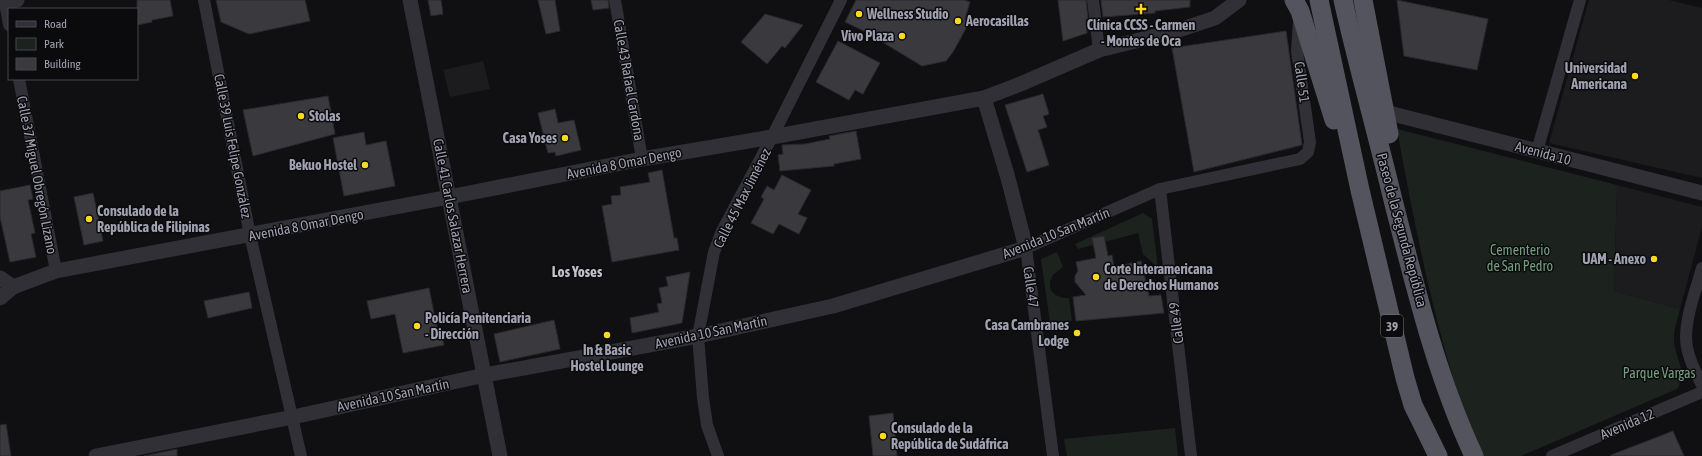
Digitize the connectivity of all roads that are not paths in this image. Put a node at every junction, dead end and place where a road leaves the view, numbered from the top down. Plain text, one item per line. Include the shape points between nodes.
1 (204, 0) edge
2 (410, 0) edge
3 (615, 0) edge
4 (841, 0) edge
5 (1093, 0) edge
6 (1239, 0) edge
7 (1363, 0) edge
8 (1580, 0) edge
9 (7, 1) edge
10 (1343, 1) edge
11 (1319, 3) edge
12 (1297, 4) edge
13 (8, 13) edge
14 (1099, 50) junction
15 (19, 80) edge
16 (984, 98) junction
17 (1385, 112) junction
18 (772, 138) junction
19 (1537, 151) junction
20 (1308, 152) joint
21 (642, 159) junction
22 (1160, 189) junction
23 (1360, 190) junction
24 (1702, 193) edge
25 (449, 197) junction
26 (250, 235) junction
27 (1403, 238) junction
28 (1026, 248) junction
29 (1702, 268) edge
30 (56, 271) junction
31 (0, 278) edge
32 (13, 287) junction
33 (0, 298) edge
34 (698, 336) junction
35 (485, 375) junction
36 (1702, 385) edge
37 (1702, 392) edge
38 (293, 417) junction
39 (134, 452) edge
40 (96, 456) edge
41 (301, 456) edge
42 (500, 456) edge
43 (718, 456) edge
44 (1053, 456) edge
45 (1191, 456) edge
46 (1438, 456) edge
47 (1474, 456) edge
48 (1552, 456) edge

1 - 26 street, Calle 39 Luis Felipe González
2 - 25 street, Calle 41 Carlos Salazar Herrera
3 - 21 street, Calle 43 Rafael Cardona
4 - 18 street, Calle 45 Max Jiménez
5 - 14 street
6 - 14 street, Avenida 8 Omar Dengo via 1215,18 1176,31
7 - 17 highway
8 - 19 street
9 - 13 street
10 - 27 highway, Paseo de la Segunda República / 39
11 - 23 highway, Paseo de la Segunda República / 39
12 - 20 street, Calle 51 via 1298,51 1310,142
12 - 23 highway via 1348,166
14 - 16 street, Avenida 8 Omar Dengo
15 - 30 street, Calle 37 Miguel Obregón Lizano
16 - 18 street, Avenida 8 Omar Dengo
16 - 28 street, Calle 47
17 - 19 street, Avenida 10
17 - 27 highway
18 - 21 street, Avenida 8 Omar Dengo
18 - 34 street, Calle 45 Max Jiménez via 722,231 714,252
19 - 24 street, Avenida 10
20 - 22 street, Avenida 10 San Martín via 1300,159
21 - 25 street, Avenida 8 Omar Dengo
22 - 28 street, Avenida 10 San Martín
22 - 45 street, Calle 49
23 - 46 highway, Paseo de la Segunda República / 39 via 1405,378 1413,405
25 - 26 street, Avenida 8 Omar Dengo
25 - 35 street, Calle 41 Carlos Salazar Herrera
26 - 30 street, Avenida 8 Omar Dengo
26 - 38 street, Calle 39 Luis Felipe González
27 - 47 highway, Paseo de la Segunda República / 39 via 1438,364 1459,425
28 - 34 street, Avenida 10 San Martín via 833,306
28 - 44 street, Calle 47
29 - 36 street via 1688,321 1686,339
30 - 32 street, Avenida 8 Omar Dengo
31 - 32 street
32 - 33 street, Avenida 8 Omar Dengo
34 - 35 street, Avenida 10 San Martín
34 - 43 street, Calle 45 Max Jiménez via 707,425
35 - 38 street, Avenida 10 San Martín
35 - 42 street, Calle 41 Carlos Salazar Herrera
37 - 48 street, Avenida 12
38 - 39 street, Avenida 10 San Martín
38 - 41 street, Calle 39 Luis Felipe González
39 - 40 street, Avenida 10 San Martín

